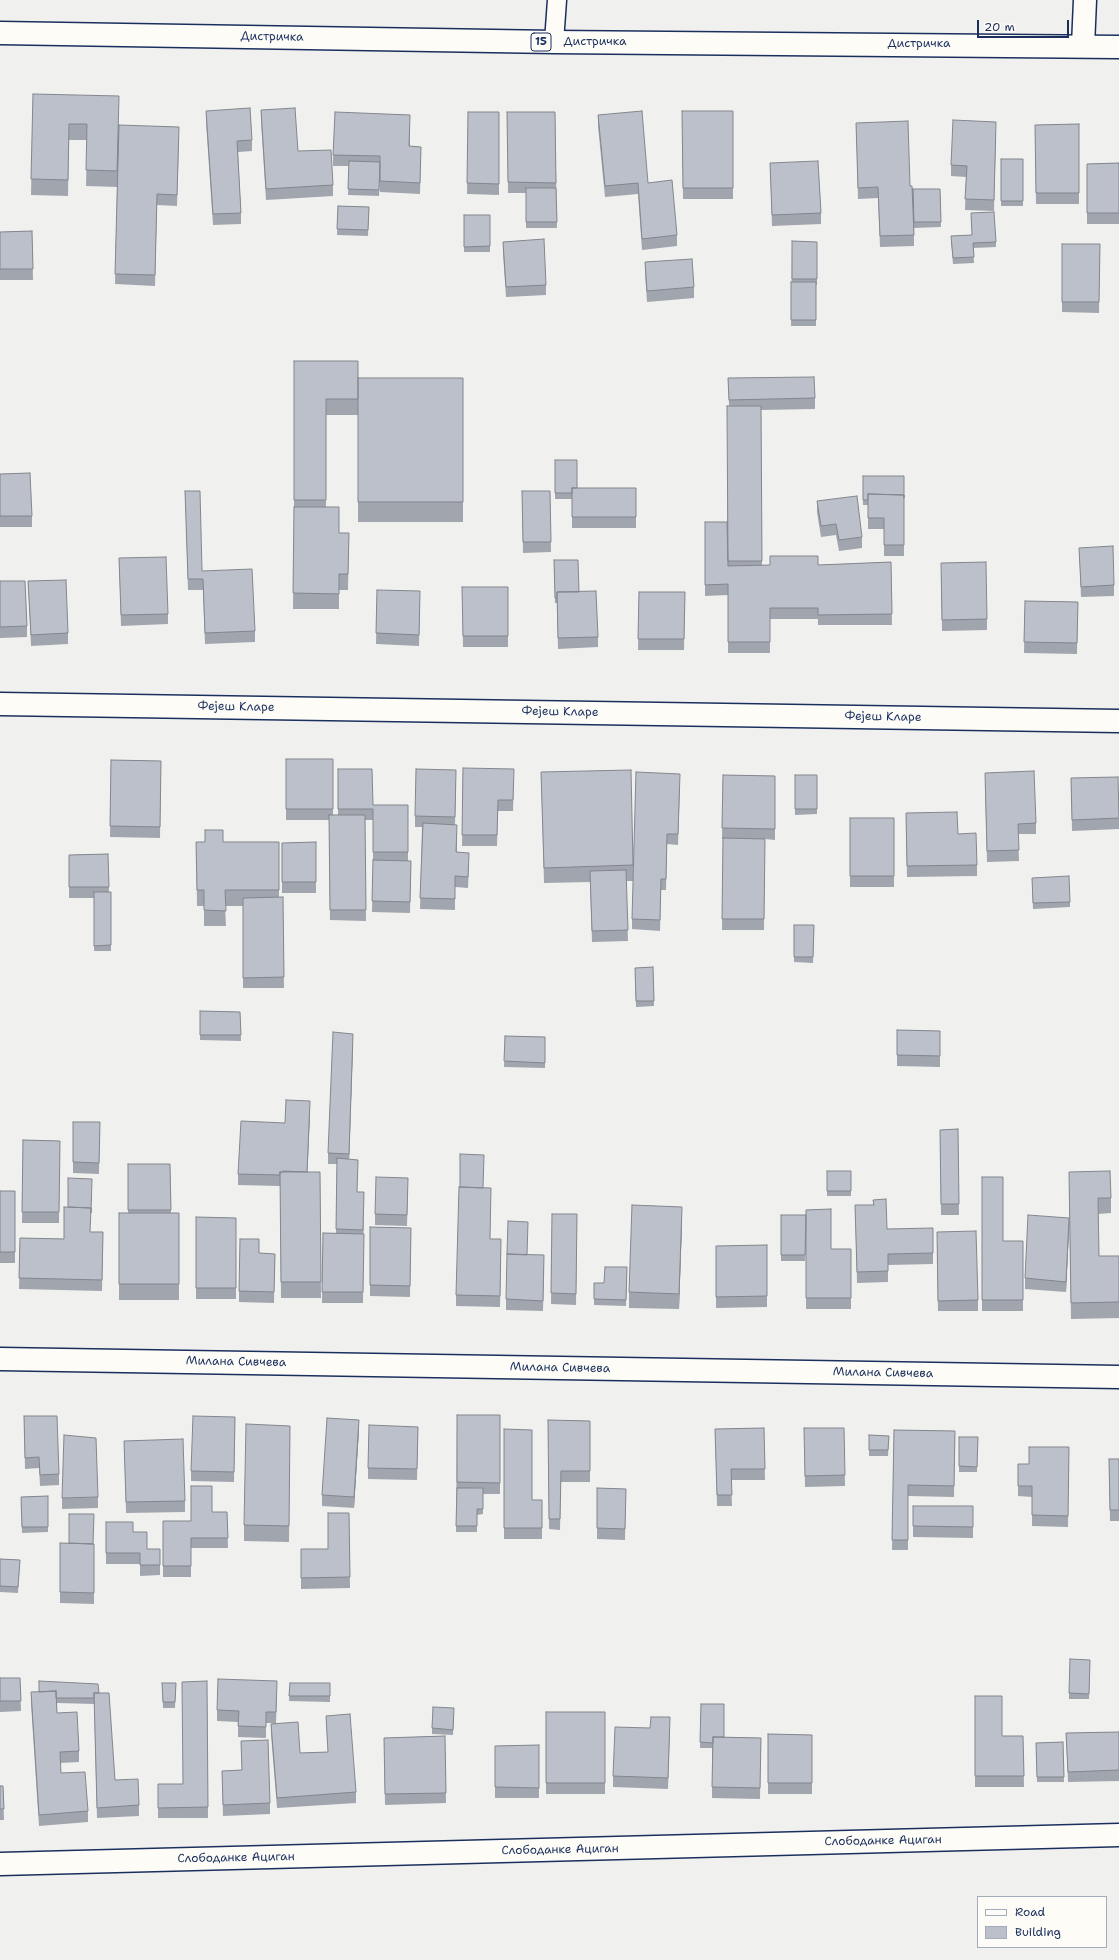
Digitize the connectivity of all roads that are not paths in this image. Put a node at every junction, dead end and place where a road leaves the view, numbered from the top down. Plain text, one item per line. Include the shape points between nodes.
1 (557, 0) edge
2 (1085, 0) edge
3 (0, 32) edge
4 (554, 42) junction
5 (1083, 46) junction
6 (1119, 47) edge
7 (0, 704) edge
8 (1119, 721) edge
9 (0, 1358) edge
10 (1119, 1376) edge
11 (1119, 1835) edge
12 (0, 1864) edge

1 - 4 lane
2 - 5 street
3 - 4 street, Дистричка / 15
4 - 5 street, Дистричка / 15
5 - 6 street, Дистричка / 15
7 - 8 street, Фејеш Кларе
9 - 10 street, Милана Сивчева
11 - 12 street, Слободанке Ациган

